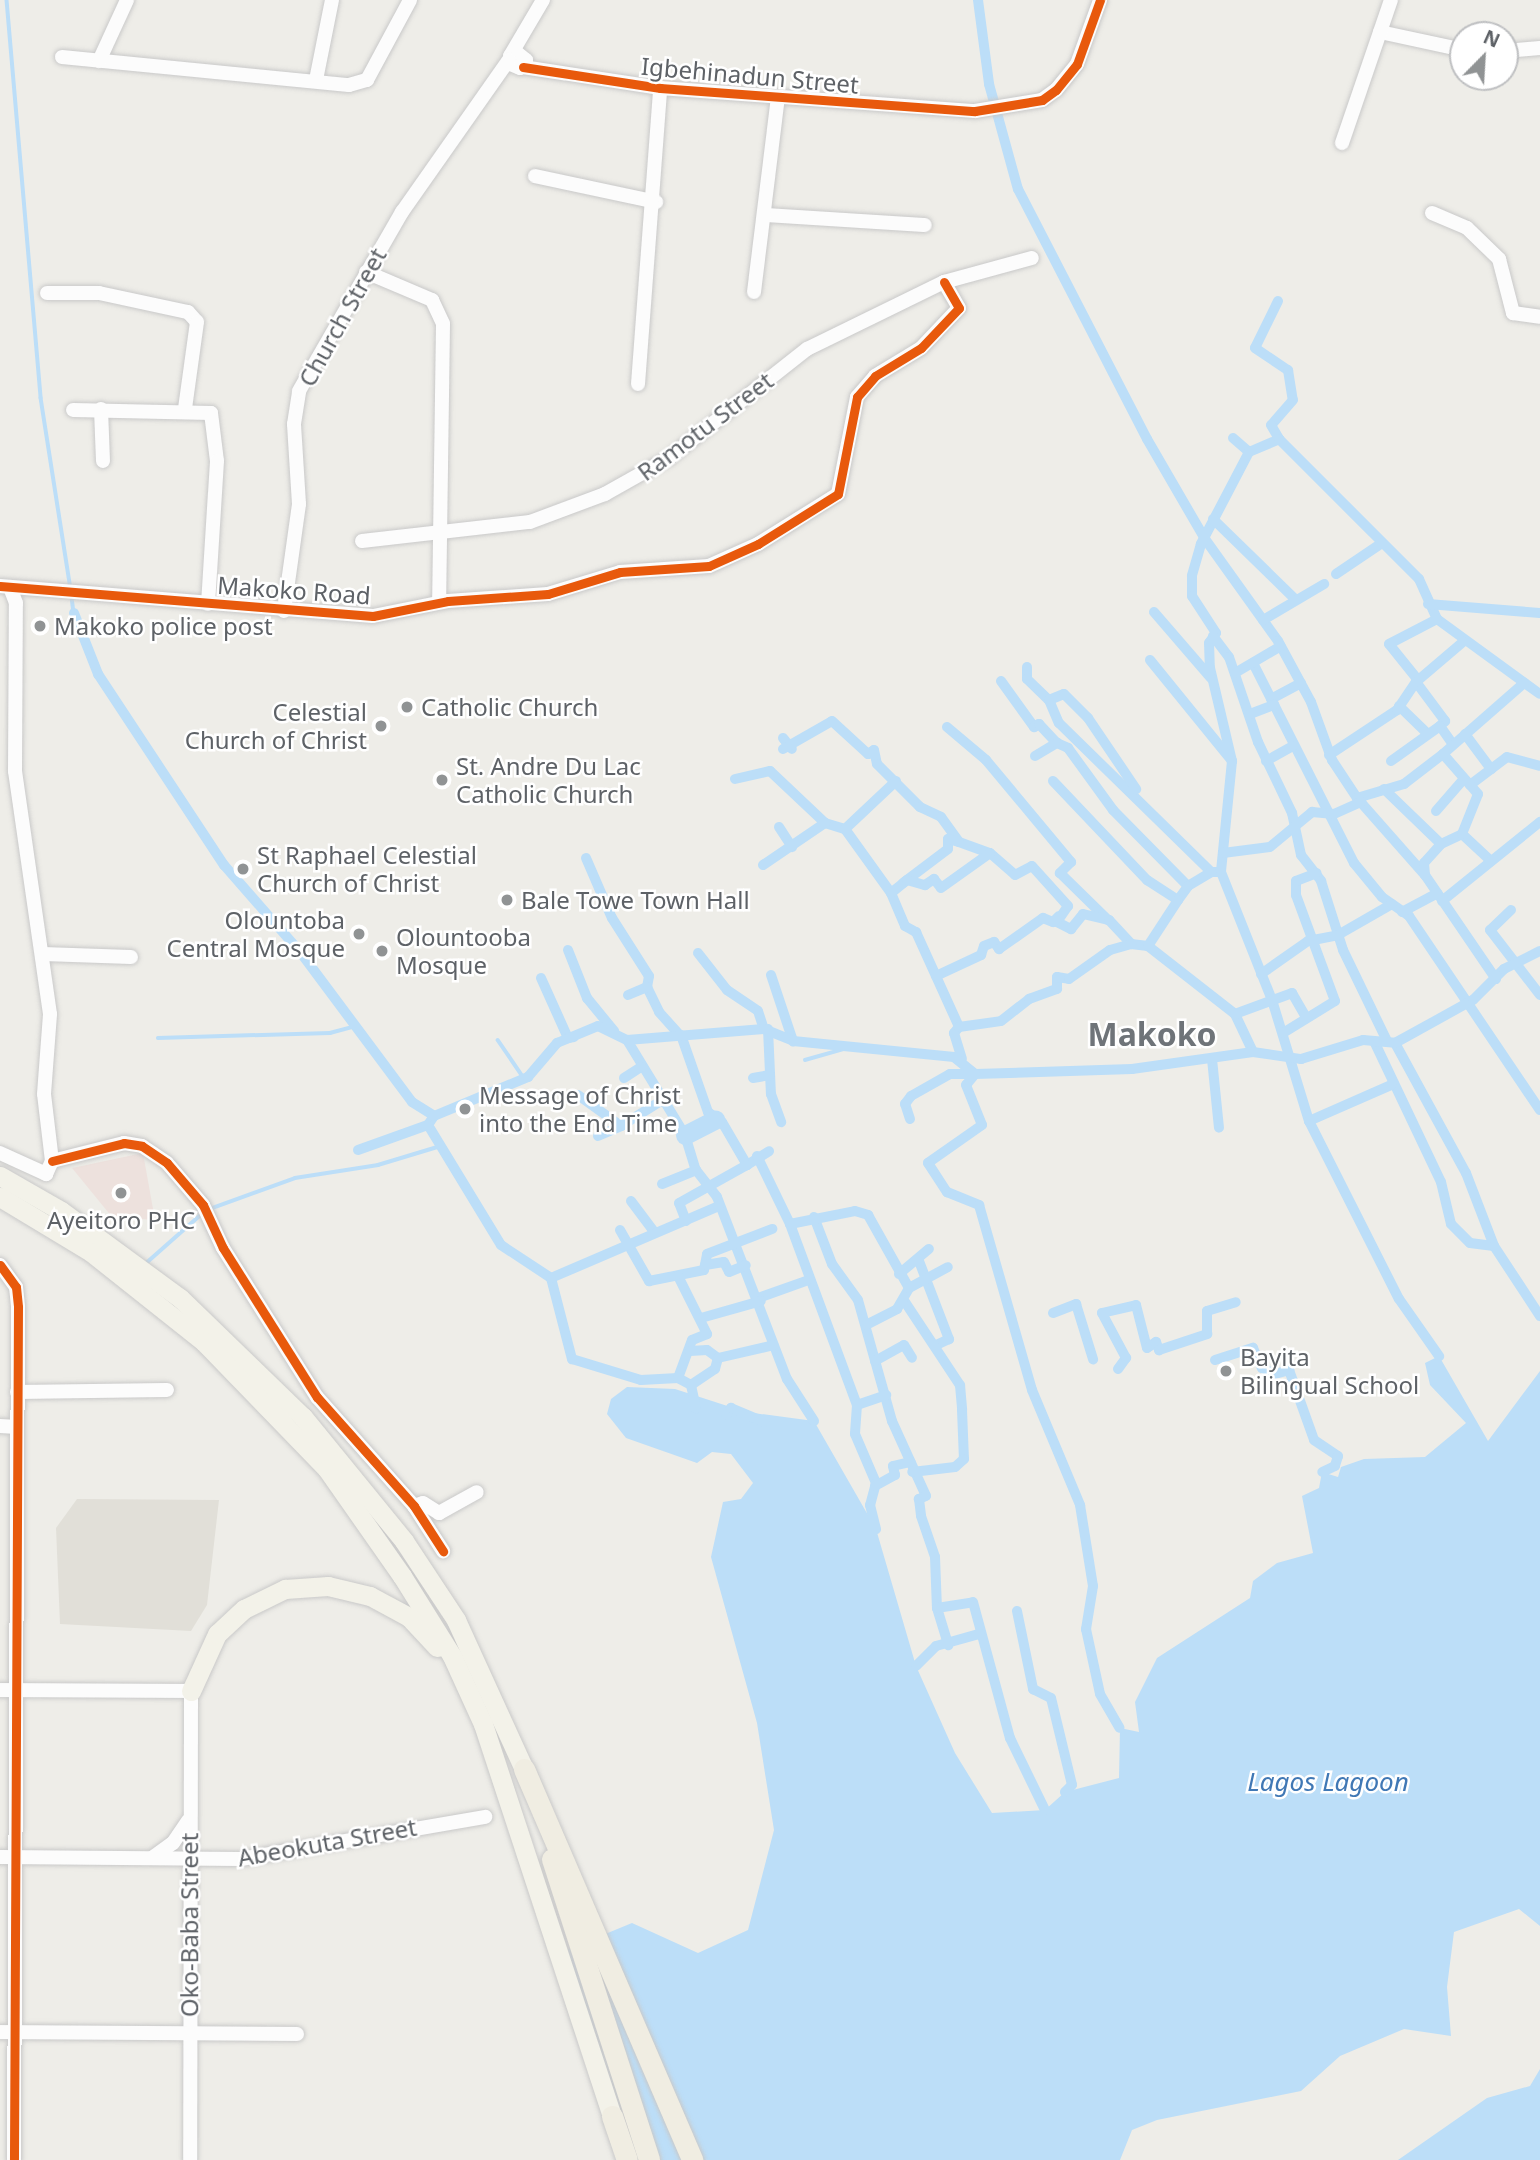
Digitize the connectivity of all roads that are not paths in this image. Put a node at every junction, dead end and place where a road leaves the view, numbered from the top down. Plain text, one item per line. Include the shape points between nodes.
1 (127, 0) edge
2 (332, 0) edge
3 (411, 0) edge
4 (543, 0) edge
5 (1100, 0) edge
6 (1391, 0) edge
7 (1380, 32) junction
8 (1449, 47) edge
9 (1540, 48) edge
10 (1519, 50) edge
11 (513, 56) junction
12 (62, 57) dead end
13 (99, 61) junction
14 (316, 80) junction
15 (660, 88) junction
16 (778, 97) junction
17 (1342, 143) dead end
18 (534, 176) dead end
19 (656, 202) junction
20 (1432, 213) dead end
21 (765, 215) junction
22 (925, 225) dead end
23 (1032, 258) dead end
24 (366, 272) junction
25 (944, 282) junction
26 (754, 292) dead end
27 (47, 293) dead end
28 (1540, 317) edge
29 (638, 384) dead end
30 (185, 408) junction
31 (101, 409) junction
32 (73, 410) dead end
33 (103, 461) dead end
34 (438, 531) junction
35 (362, 541) dead end
36 (5, 587) edge
37 (439, 603) junction
38 (208, 604) junction
39 (284, 611) junction
40 (43, 954) junction
41 (131, 957) dead end
42 (0, 1153) edge
43 (52, 1161) junction
44 (0, 1176) edge
45 (0, 1197) edge
46 (96, 1245) junction
47 (0, 1265) edge
48 (175, 1305) junction
49 (167, 1390) dead end
50 (17, 1392) junction
51 (0, 1426) edge
52 (17, 1427) junction
53 (477, 1492) dead end
54 (414, 1506) junction
55 (0, 1516) edge
56 (16, 1516) junction
57 (443, 1551) dead end
58 (0, 1690) edge
59 (16, 1690) junction
60 (191, 1691) junction
61 (470, 1694) junction
62 (524, 1769) junction
63 (485, 1817) dead end
64 (189, 1818) junction
65 (16, 1856) junction
66 (0, 1857) edge
67 (189, 1858) junction
68 (150, 1859) junction
69 (190, 2030) junction
70 (6, 2032) edge
71 (297, 2034) dead end
72 (612, 2116) junction
73 (14, 2160) edge
74 (190, 2160) edge
75 (620, 2160) edge
76 (627, 2160) edge
77 (649, 2160) edge
78 (692, 2160) edge

1 - 13 street
2 - 14 street
3 - 14 street via 367,80 349,85
4 - 11 street, Church Street
5 - 16 street, Igbehinadun Street via 1067,79 1042,100 975,111
6 - 7 street
7 - 8 street
7 - 17 street
9 - 10 street
11 - 15 street, Igbehinadun Street via 523,67
11 - 24 street, Church Street
12 - 13 street
13 - 14 street
15 - 16 street, Igbehinadun Street
15 - 19 street
16 - 21 street
18 - 19 street
19 - 29 street
20 - 28 street via 1467,228 1499,259 1513,313
21 - 22 street
21 - 26 street
23 - 25 street, Ramotu Street
24 - 34 street via 432,300 443,324
24 - 39 street, Church Street via 295,407 299,504
25 - 34 street, Ramotu Street via 807,349 643,477 530,522
25 - 37 street, Makoko Road via 959,308 921,348 876,376 857,397 838,494 758,544 709,565 620,572 548,594
27 - 30 street via 99,293 188,312 197,323
30 - 31 street
30 - 38 street via 211,413 214,422
31 - 32 street
31 - 33 street
34 - 35 street, Ramotu Street via 391,542
34 - 37 street
36 - 38 street, Makoko Road
36 - 40 street via 16,603 15,771
37 - 39 street, Makoko Road via 373,616
38 - 39 street, Makoko Road
40 - 41 street
40 - 43 street
42 - 43 street via 46,1174
43 - 54 street via 137,1144 167,1163 204,1205 223,1248 317,1397
44 - 46 main road
45 - 46 main road
46 - 48 main road
47 - 50 street via 16,1287
48 - 61 main road via 327,1469 428,1615
48 - 62 main road via 293,1407 371,1498 456,1620 503,1714
49 - 50 street
50 - 52 street
51 - 52 street
52 - 56 street
53 - 54 street via 439,1513 424,1503
54 - 57 street
55 - 56 street
56 - 59 street
58 - 59 street
59 - 60 street
59 - 65 street
60 - 61 main road via 217,1633 244,1609 285,1589 328,1586 370,1595 409,1616
60 - 64 street, Oko-Baba Street
61 - 72 main road
62 - 77 highway
62 - 78 highway
63 - 67 street, Abeokuta Street via 280,1854
64 - 67 street, Oko-Baba Street
64 - 68 street via 173,1843
65 - 66 street, Abeokuta Street
65 - 68 street, Abeokuta Street
65 - 70 street
67 - 68 street, Abeokuta Street
67 - 69 street, Oko-Baba Street
69 - 70 street
69 - 71 street
69 - 74 street, Oko-Baba Street
70 - 73 street
72 - 75 highway
72 - 76 highway

